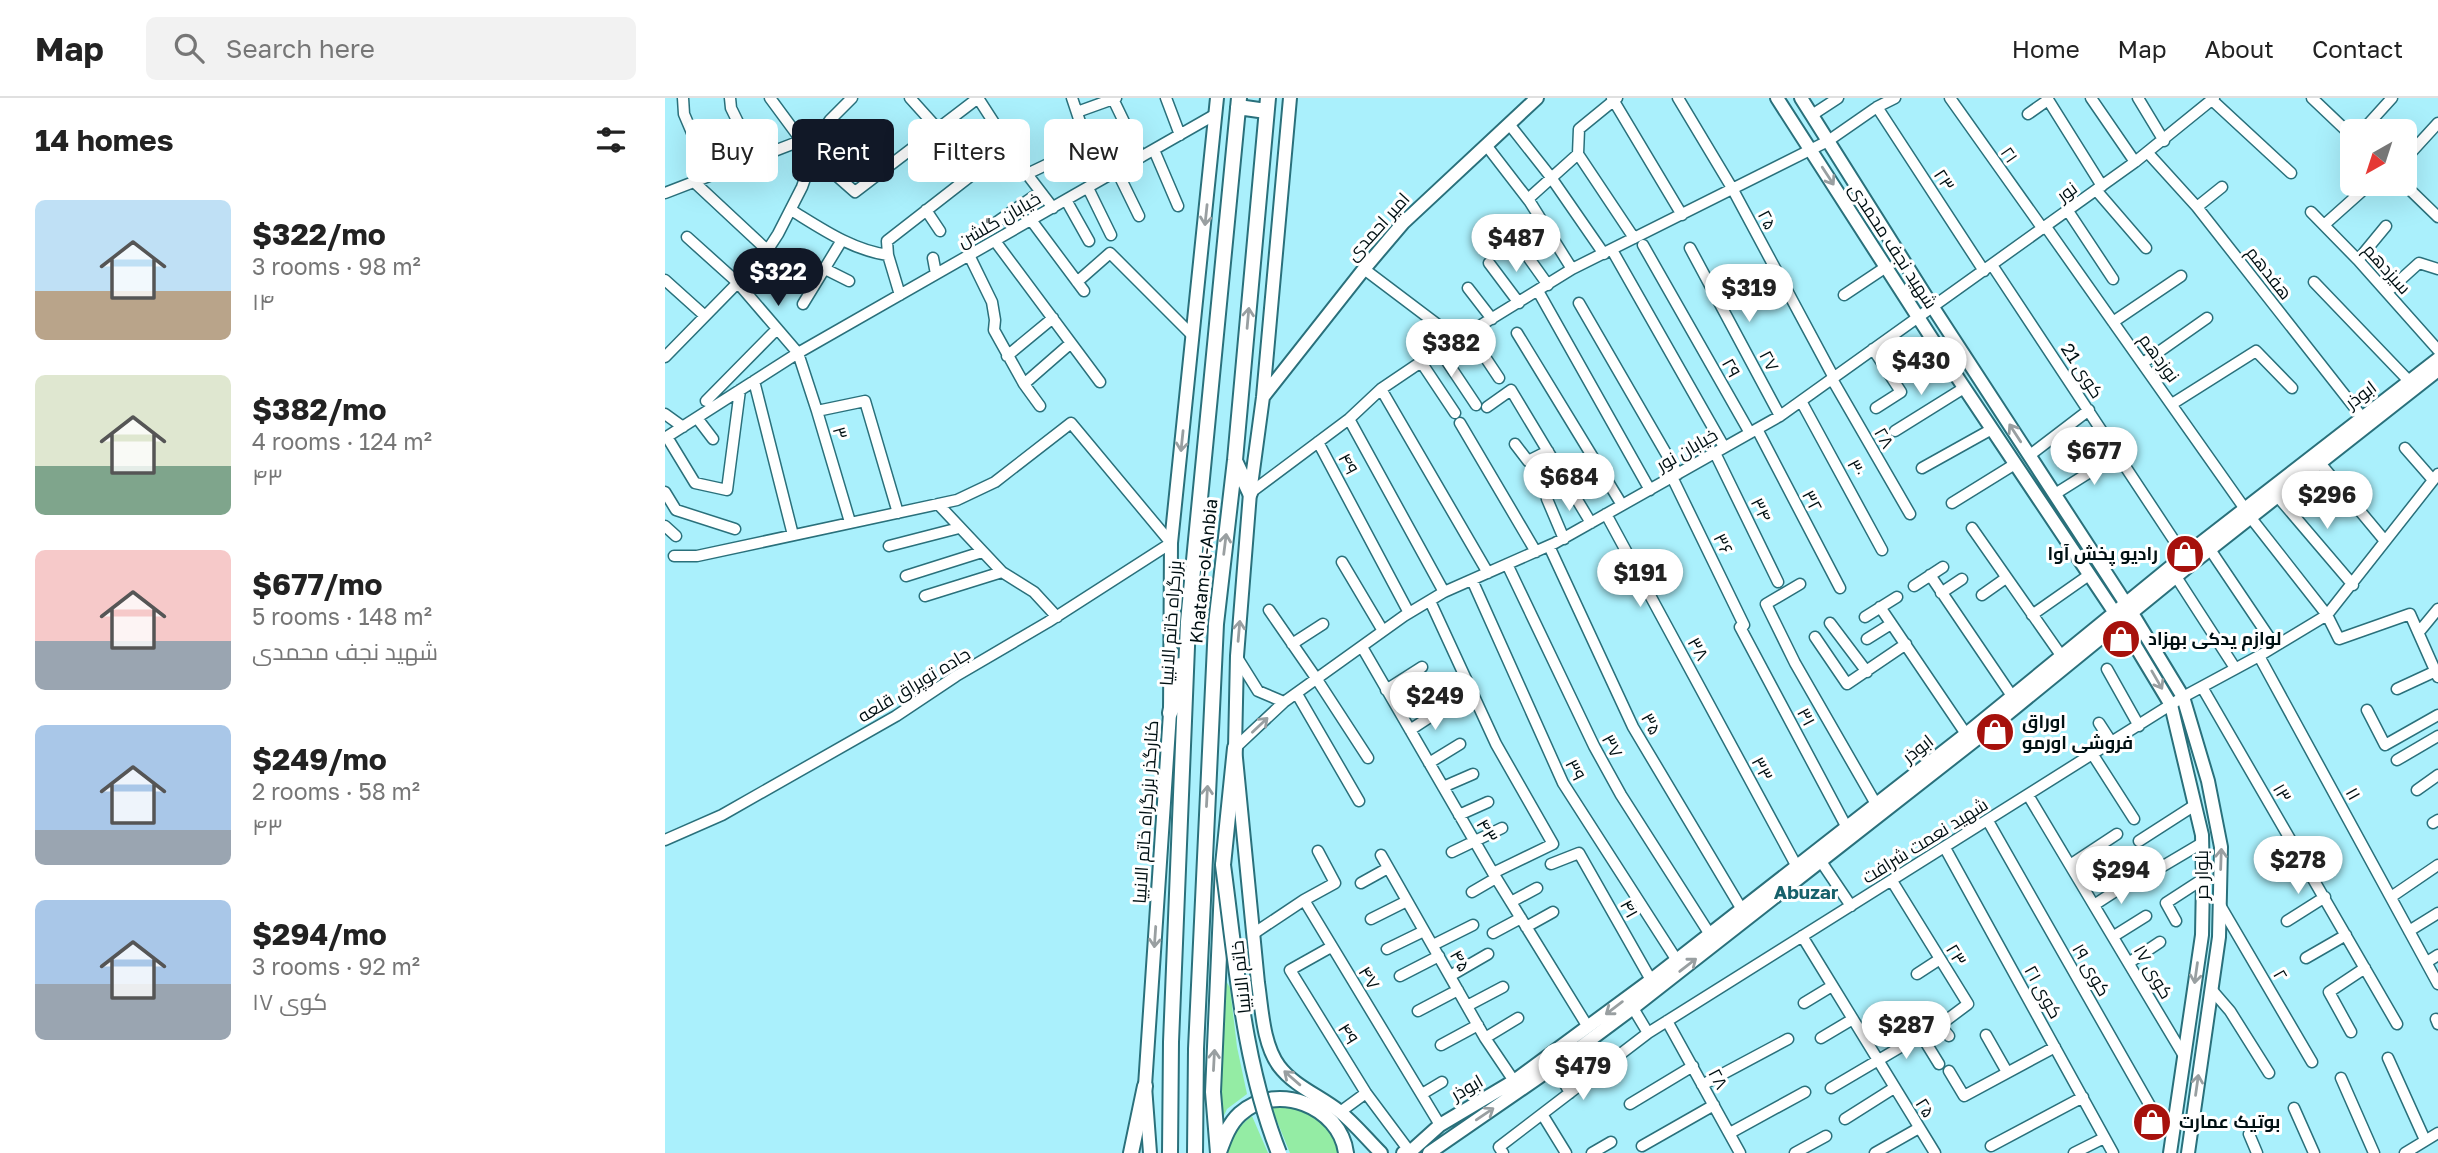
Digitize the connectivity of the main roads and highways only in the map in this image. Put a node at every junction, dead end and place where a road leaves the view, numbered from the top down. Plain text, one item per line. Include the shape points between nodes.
1 (1217, 98) edge
2 (1537, 98) edge
3 (1777, 98) edge
4 (1801, 98) edge
5 (1291, 99) edge
6 (1239, 102) edge
7 (1267, 104) edge
8 (2438, 359) edge
9 (2438, 370) edge
10 (1263, 397) junction
11 (2030, 455) junction
12 (1235, 460) junction
13 (2015, 464) junction
14 (1250, 493) junction
15 (2248, 514) junction
16 (2129, 608) junction
17 (2118, 617) junction
18 (1188, 622) junction
19 (2064, 660) junction
20 (1170, 713) junction
21 (1980, 729) junction
22 (1235, 748) junction
23 (1223, 865) junction
24 (2202, 935) junction
25 (2219, 937) junction
26 (1145, 1086) junction
27 (1434, 1151) edge
28 (1131, 1153) edge
29 (1150, 1153) edge
30 (1170, 1153) edge
31 (1195, 1153) edge
32 (1218, 1153) edge
33 (1279, 1153) edge
34 (1346, 1153) edge
35 (1381, 1153) edge
36 (1407, 1153) edge
37 (2170, 1153) edge
38 (2188, 1153) edge

1 -> 20 main road, کنارگذر بزرگراه خاتم الانبیا via 1171,543
2 - 10 main road, امیر احمدی via 1403,223
3 -> 13 main road, شهید نجف محمدی
11 -> 4 main road, شهید نجف محمدی
5 - 10 main road
6 - 7 highway
6 - 18 highway, بزرگراه خاتم الانبیا
12 -> 7 highway, Khatam-ol-Anbia
8 - 15 main road, ابوذر via 2362,416
9 - 15 main road, ابوذر via 2278,497
10 - 14 main road
11 - 13 main road
11 - 16 main road, شهید نجف محمدی
12 - 14 highway
31 -> 12 highway, Khatam-ol-Anbia via 1216,624
13 - 17 main road, شهید نجف محمدی
22 -> 14 main road
15 - 16 main road, ابوذر
16 - 17 main road, ابوذر
25 -> 16 main road, بلوار حر via 2221,847 2208,782 2183,697
17 - 19 main road, ابوذر
17 -> 24 main road, بلوار حر via 2171,705 2202,843
18 - 20 highway
18 - 30 highway, بزرگراه خاتم الانبیا
19 - 21 main road, ابوذر
19 - 21 main road, ابوذر via 2012,696
20 -> 26 main road, کنارگذر بزرگراه خاتم الانبیا
27 -> 21 main road, ابوذر via 1633,1008
21 -> 36 main road, ابوذر via 1966,734 1514,1082 1440,1125
22 - 23 highway
35 -> 22 main road, خاتم الانبیا via 1340,1112 1293,1080 1275,1059 1263,1021
32 -> 23 highway via 1213,1093
23 - 33 highway, bridge via 1250,1053
24 - 25 main road
24 -> 37 main road, بلوار حر
38 -> 25 main road, بلوار حر
26 - 28 highway
26 - 29 main road, کنارگذر بزرگراه خاتم الانبیا
32 - 34 highway via 1240,1113 1273,1098 1292,1099 1327,1117

